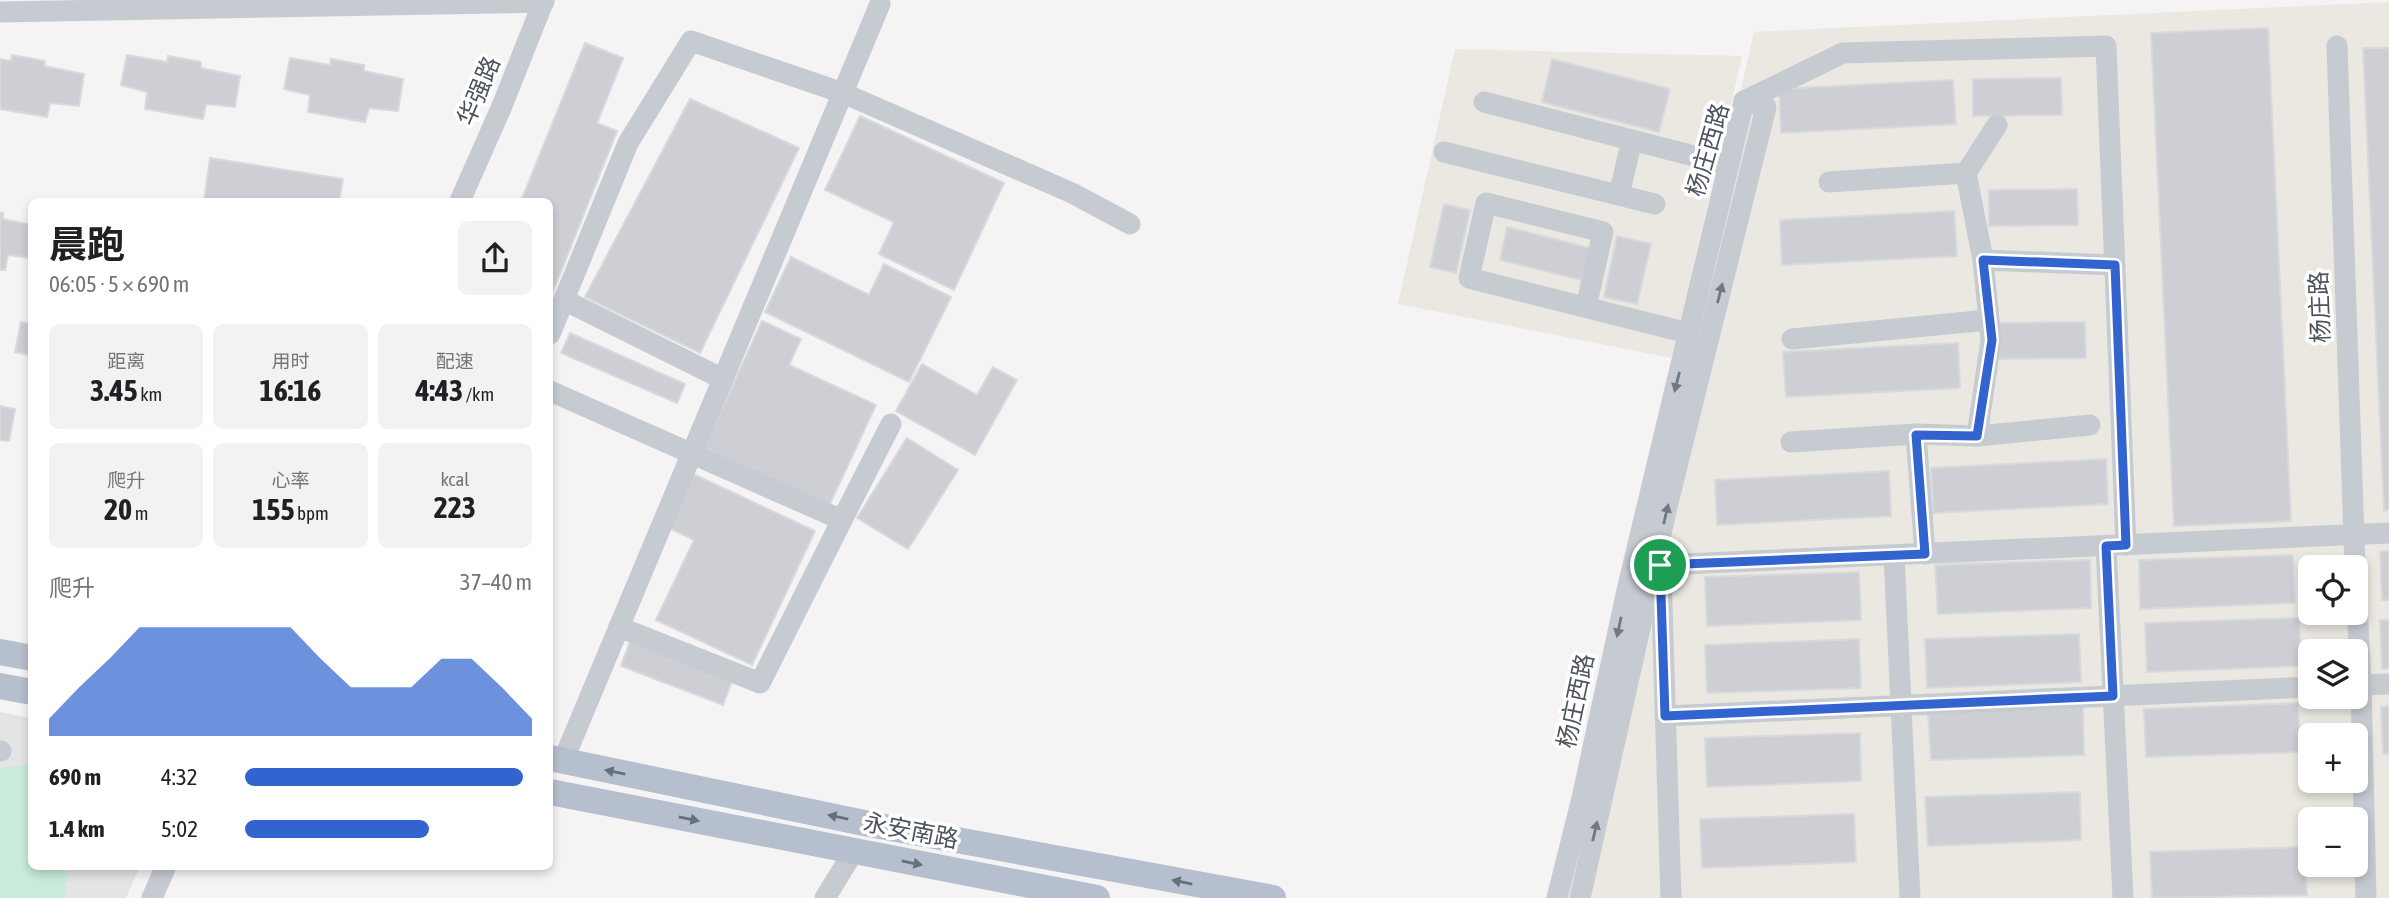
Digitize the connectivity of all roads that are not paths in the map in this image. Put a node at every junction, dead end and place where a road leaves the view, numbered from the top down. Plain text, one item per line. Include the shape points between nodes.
1 (544, 1) edge
2 (880, 4) dead end
3 (0, 12) edge
4 (2337, 46) dead end
5 (843, 93) junction
6 (1744, 101) junction
7 (1484, 102) dead end
8 (1997, 125) dead end
9 (1632, 140) junction
10 (1444, 152) dead end
11 (1729, 164) junction
12 (1966, 173) junction
13 (1829, 182) dead end
14 (1619, 195) junction
15 (461, 198) edge
16 (1655, 204) dead end
17 (1130, 224) dead end
18 (1983, 260) junction
19 (2115, 265) junction
20 (564, 300) junction
21 (1586, 307) junction
22 (1988, 320) junction
23 (553, 327) edge
24 (1688, 333) junction
25 (1792, 338) dead end
26 (723, 379) junction
27 (553, 392) edge
28 (891, 424) dead end
29 (2090, 425) dead end
30 (1916, 435) junction
31 (1977, 436) junction
32 (1791, 442) dead end
33 (692, 453) junction
34 (842, 520) junction
35 (2389, 533) edge
36 (2353, 535) junction
37 (2116, 546) junction
38 (1925, 554) junction
39 (1895, 555) junction
40 (2354, 555) edge
41 (1659, 556) junction
42 (619, 627) junction
43 (0, 652) edge
44 (28, 657) edge
45 (2389, 684) edge
46 (2368, 685) edge
47 (0, 686) edge
48 (2298, 688) edge
49 (28, 691) edge
50 (2113, 696) junction
51 (1901, 706) junction
52 (2359, 709) edge
53 (1665, 716) junction
54 (556, 760) edge
55 (553, 793) edge
56 (853, 852) junction
57 (164, 870) edge
58 (152, 898) edge
59 (825, 898) edge
60 (1097, 898) edge
61 (1273, 898) edge
62 (1557, 898) edge
63 (1580, 898) edge
64 (1671, 898) edge
65 (1910, 898) edge
66 (2123, 898) edge
67 (2366, 898) edge

1 - 3 street
1 - 15 street, 华强路
2 - 5 street
4 - 36 street, 杨庄路
5 - 17 street via 1072,193
5 - 20 street via 691,41 628,143
5 - 26 street
6 - 11 street, 杨庄西路
6 - 19 street via 1843,53 2106,46
41 -> 6 street, 杨庄西路 via 1766,107
7 - 9 street
8 - 12 street
9 - 11 street
9 - 14 street
10 - 14 street
11 - 24 street, 杨庄西路
12 - 13 street
12 - 18 street
14 - 16 street
18 - 19 street
18 - 22 street
19 - 37 street
20 - 23 street
20 - 26 street
21 - 21 street via 1469,278 1486,203 1603,232
21 - 24 street
22 - 25 street
22 - 31 street via 1992,340
24 -> 62 street, 杨庄西路
26 - 33 street
27 - 33 street
28 - 34 street
29 - 31 street
30 - 31 street
30 - 32 street
30 - 38 street
33 - 34 street
33 - 42 street
34 - 42 street via 760,683
35 - 36 street
36 - 37 street
36 - 40 street, 杨庄路
37 - 38 street
37 - 50 street
38 - 39 street
39 - 41 street
39 - 51 street
41 - 53 street
63 -> 41 street, 杨庄西路
42 - 54 street
43 - 44 main road
45 - 46 street
47 - 49 main road
48 - 50 street
50 - 51 street
50 - 66 street
51 - 53 street
51 - 65 street
52 - 67 street
53 - 64 street
61 -> 54 main road, 永安南路 via 869,824
55 -> 56 main road, 永安南路
56 - 59 street
56 -> 60 main road, 永安南路
57 - 58 street

